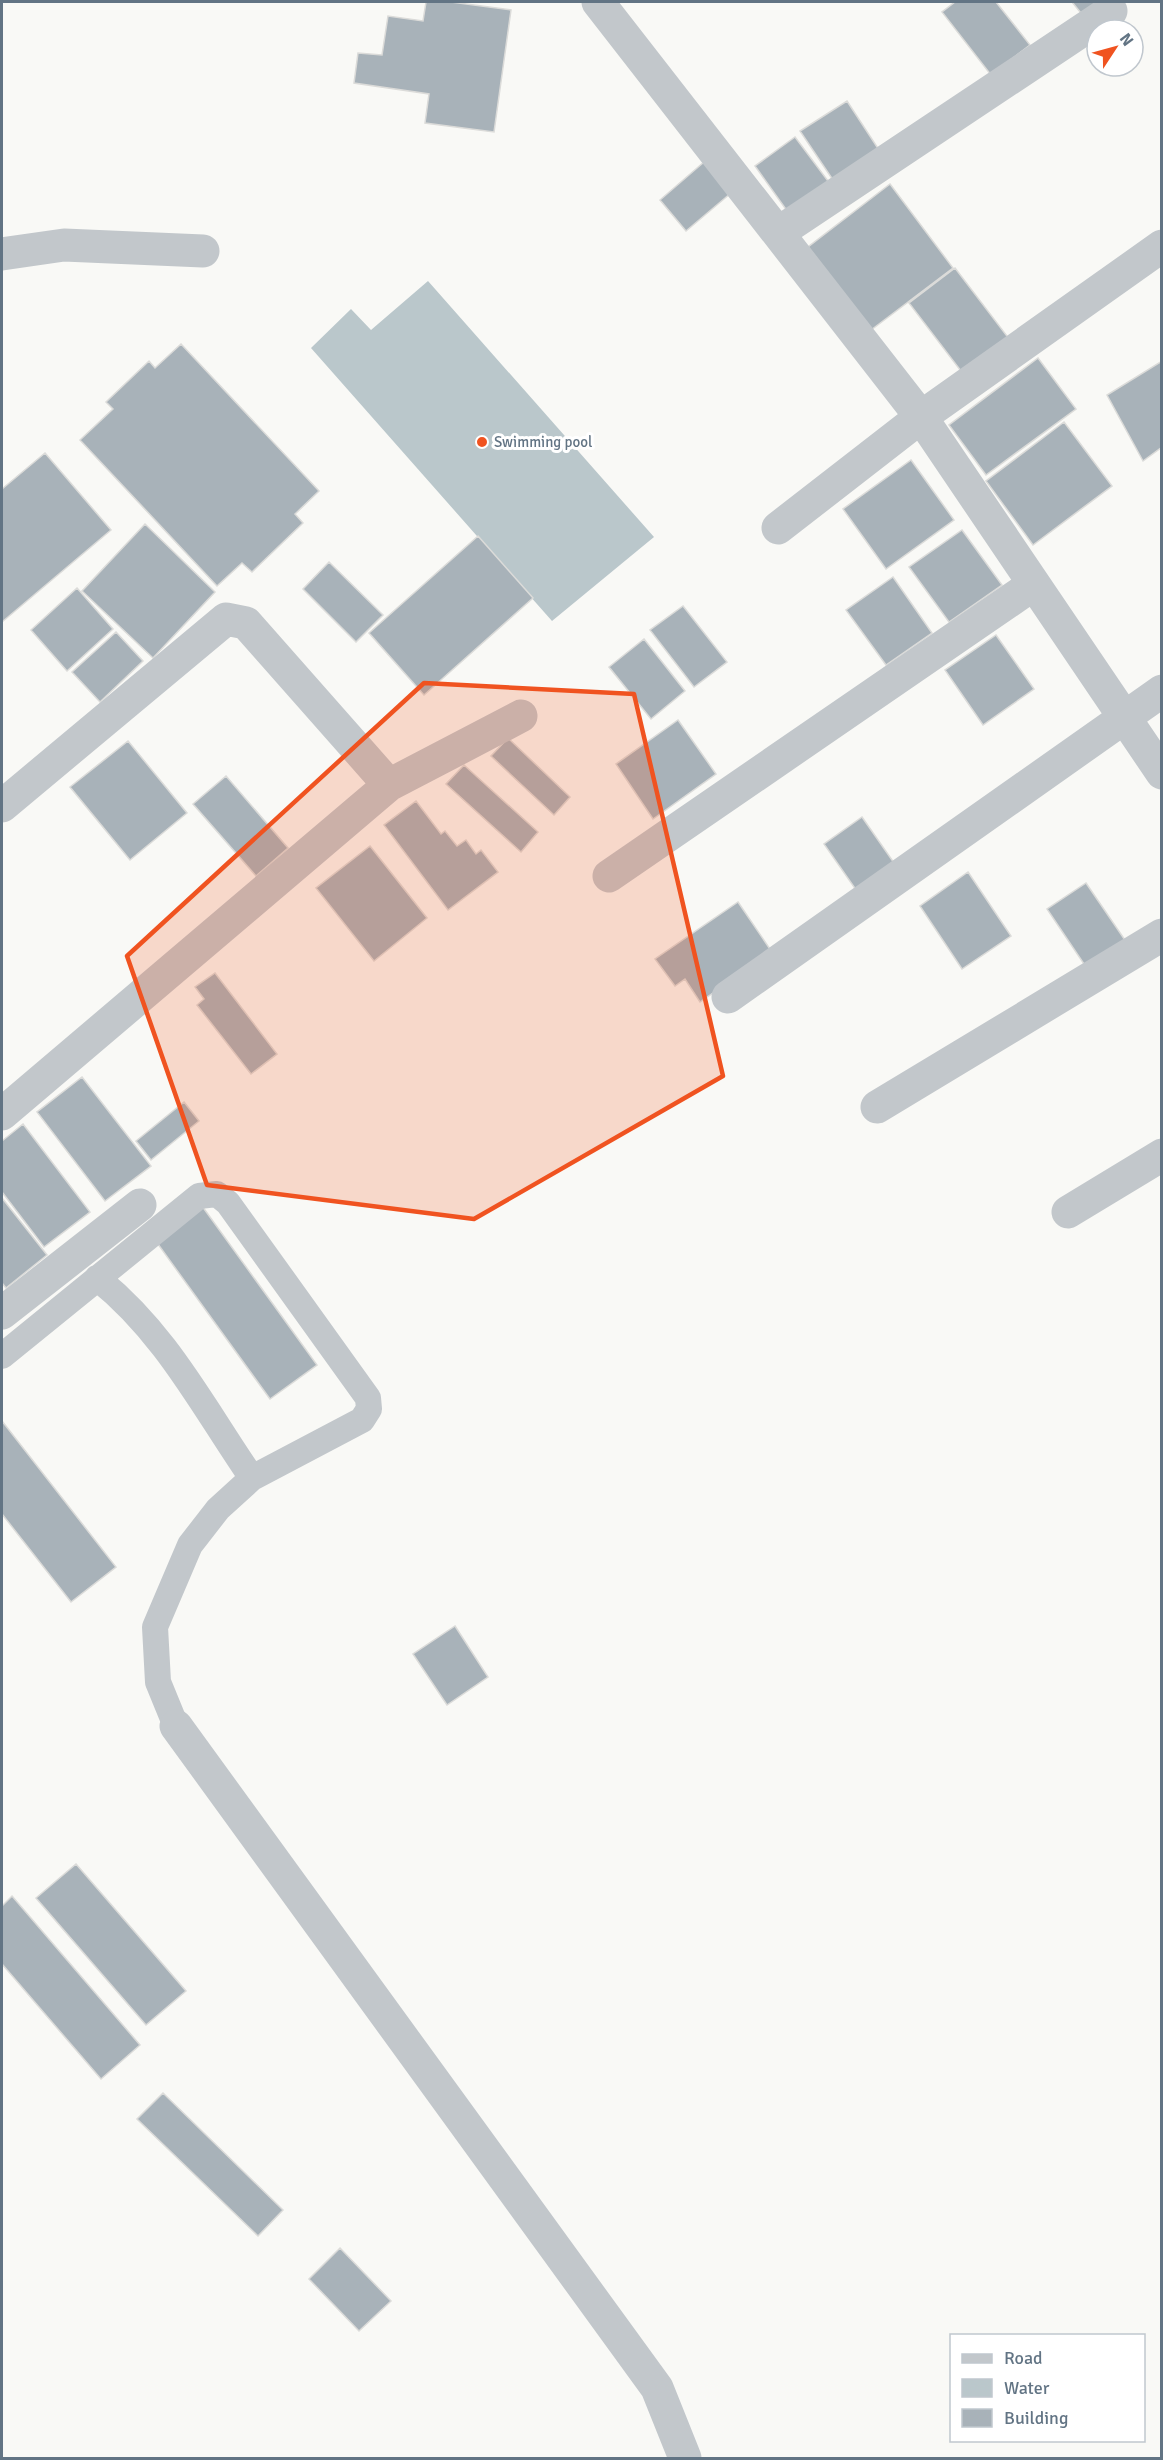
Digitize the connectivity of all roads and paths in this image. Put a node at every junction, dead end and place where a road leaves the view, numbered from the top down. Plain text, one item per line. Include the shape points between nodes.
1 (598, 2) edge
2 (1111, 11) dead end
3 (778, 233) junction
4 (1161, 246) edge
5 (203, 251) dead end
6 (2, 254) edge
7 (921, 417) junction
8 (778, 528) dead end
9 (1034, 584) junction
10 (1161, 691) edge
11 (521, 716) dead end
12 (1124, 718) junction
13 (1161, 773) edge
14 (389, 785) junction
15 (2, 806) edge
16 (609, 876) dead end
17 (1161, 935) edge
18 (728, 998) dead end
19 (876, 1107) dead end
20 (2, 1114) edge
21 (1161, 1155) edge
22 (140, 1205) dead end
23 (1068, 1212) dead end
24 (97, 1278) junction
25 (2, 1313) edge
26 (2, 1356) edge
27 (252, 1478) junction
28 (176, 1726) joint
29 (685, 2458) edge

1 - 3 street
2 - 3 street
3 - 7 street
4 - 7 street
5 - 6 street via 64,245
7 - 8 street
7 - 9 street
9 - 12 street
9 - 16 street
10 - 12 street
11 - 14 street
12 - 13 street
12 - 18 street
14 - 15 street via 246,623 226,619
14 - 20 street
17 - 19 street
21 - 23 street
22 - 25 street
24 - 26 lane
24 - 27 lane via 148,1326 192,1384
24 - 27 lane via 199,1196 217,1194 228,1203 368,1398 369,1409 362,1420
27 - 28 lane via 218,1509 190,1545 155,1627 158,1682
28 - 29 street via 657,2388

